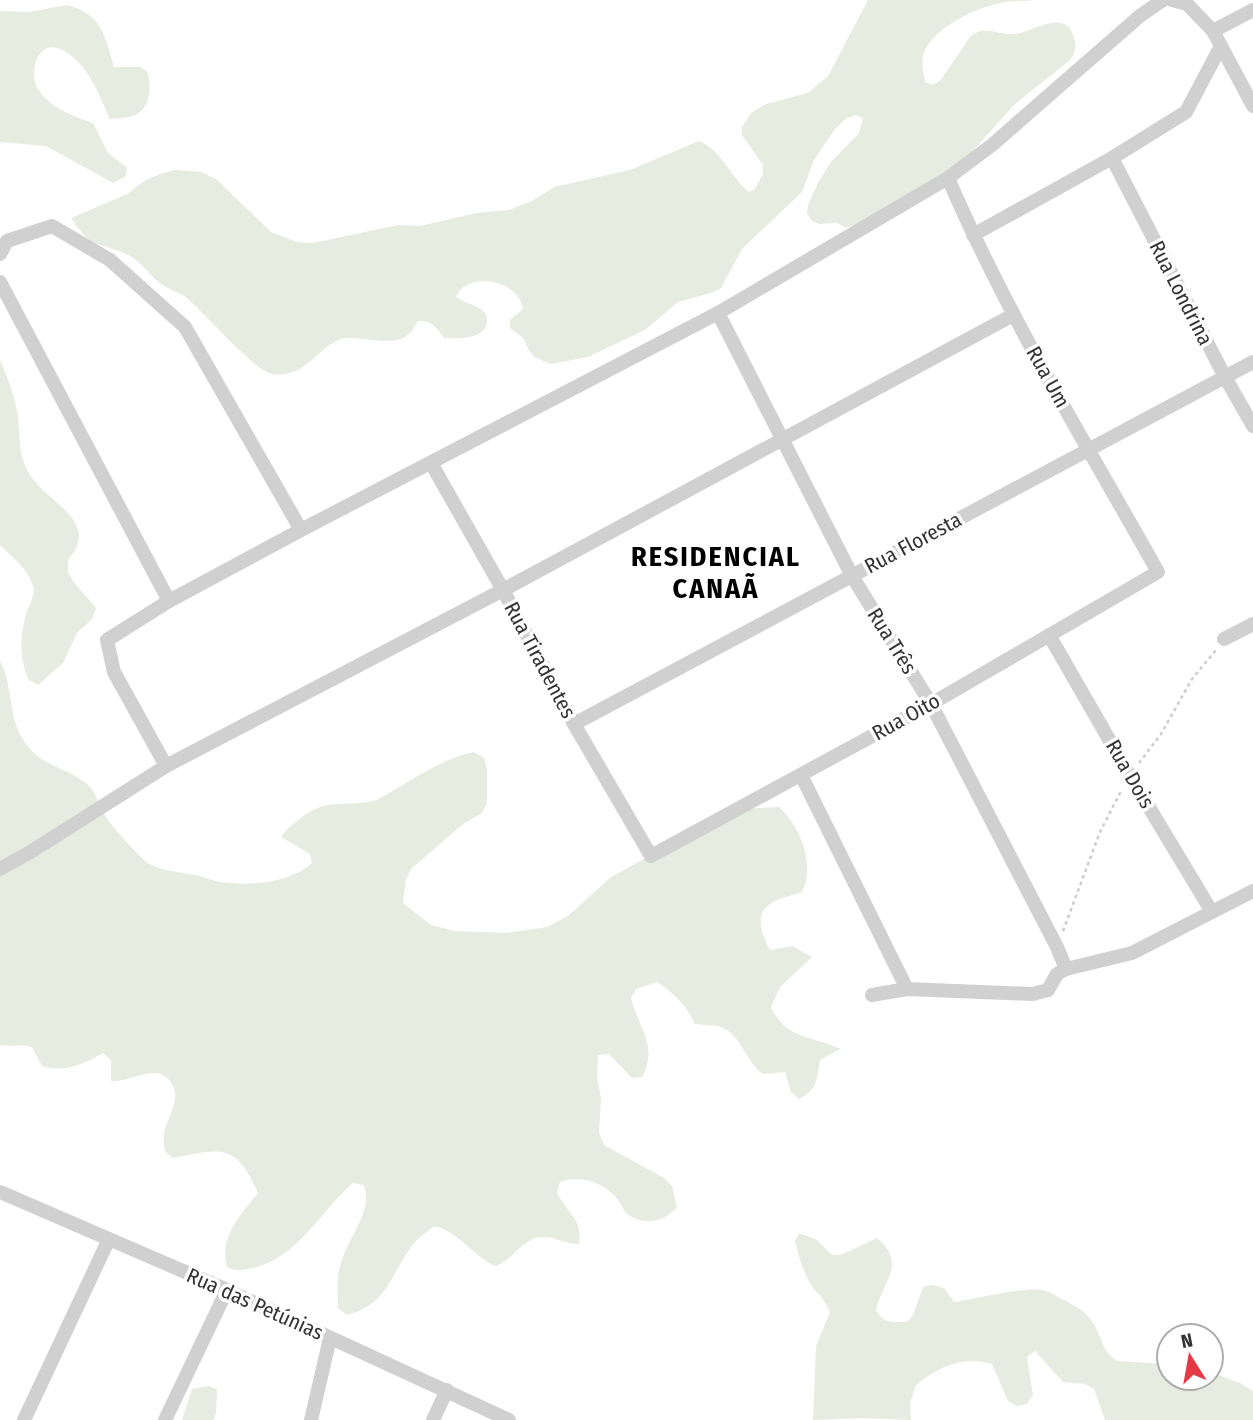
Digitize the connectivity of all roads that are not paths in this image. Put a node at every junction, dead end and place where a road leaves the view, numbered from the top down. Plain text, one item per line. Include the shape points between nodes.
1 (1163, 0) edge
2 (1172, 0) edge
3 (1253, 10) edge
4 (1213, 31) junction
5 (1221, 46) junction
6 (1253, 106) edge
7 (1112, 158) junction
8 (948, 178) junction
9 (973, 235) junction
10 (0, 254) edge
11 (0, 282) edge
12 (718, 313) junction
13 (1013, 315) junction
14 (1253, 362) edge
15 (1225, 377) junction
16 (1253, 426) edge
17 (781, 439) junction
18 (1089, 449) junction
19 (431, 463) junction
20 (301, 530) junction
21 (1158, 572) joint
22 (852, 576) junction
23 (503, 590) junction
24 (169, 601) junction
25 (1253, 624) edge
26 (1049, 635) junction
27 (1224, 639) dead end
28 (931, 704) junction
29 (574, 724) junction
30 (166, 766) junction
31 (801, 775) junction
32 (651, 856) joint
33 (0, 869) edge
34 (1253, 891) edge
35 (1212, 912) junction
36 (1066, 968) junction
37 (907, 989) junction
38 (872, 995) dead end
39 (0, 1192) edge
40 (109, 1239) junction
41 (227, 1290) junction
42 (330, 1338) junction
43 (447, 1390) junction
44 (24, 1420) edge
45 (166, 1420) edge
46 (310, 1420) edge
47 (433, 1420) edge
48 (509, 1420) edge

1 - 8 street
2 - 4 street via 1187,4
3 - 4 street
4 - 5 street
5 - 6 street
5 - 7 street via 1186,112
7 - 9 street
7 - 15 street, Rua Londrina
8 - 9 street, Rua Um
8 - 12 street
9 - 13 street, Rua Um
10 - 20 street via 7,242 52,226 110,260 185,327
11 - 24 street
12 - 17 street, Rua Três
12 - 19 street
13 - 17 street
13 - 18 street, Rua Um
14 - 15 street, Rua Floresta
15 - 16 street, Rua Londrina
15 - 18 street, Rua Floresta
17 - 22 street, Rua Três
17 - 23 street
18 - 21 street, Rua Um
18 - 22 street, Rua Floresta
19 - 20 street
19 - 23 street, Rua Tiradentes
20 - 24 street
21 - 26 street, Rua Oito
22 - 28 street, Rua Três
22 - 29 street, Rua Floresta
23 - 29 street, Rua Tiradentes
23 - 30 street
24 - 30 street via 107,640 114,672
25 - 27 street
26 - 28 street, Rua Oito
26 - 35 street, Rua Dois
28 - 31 street, Rua Oito
28 - 36 street, Rua Três
29 - 32 street, Rua Tiradentes
30 - 33 street
31 - 32 street, Rua Oito
31 - 37 street
34 - 35 street
35 - 36 street via 1132,953
36 - 37 street via 1048,990 1033,994
37 - 38 street
39 - 40 street, Rua das Petúnias
40 - 41 street, Rua das Petúnias
40 - 44 street
41 - 42 street, Rua das Petúnias
41 - 45 street
42 - 43 street, Rua das Petúnias
42 - 46 street
43 - 47 street
43 - 48 street, Rua das Petúnias

